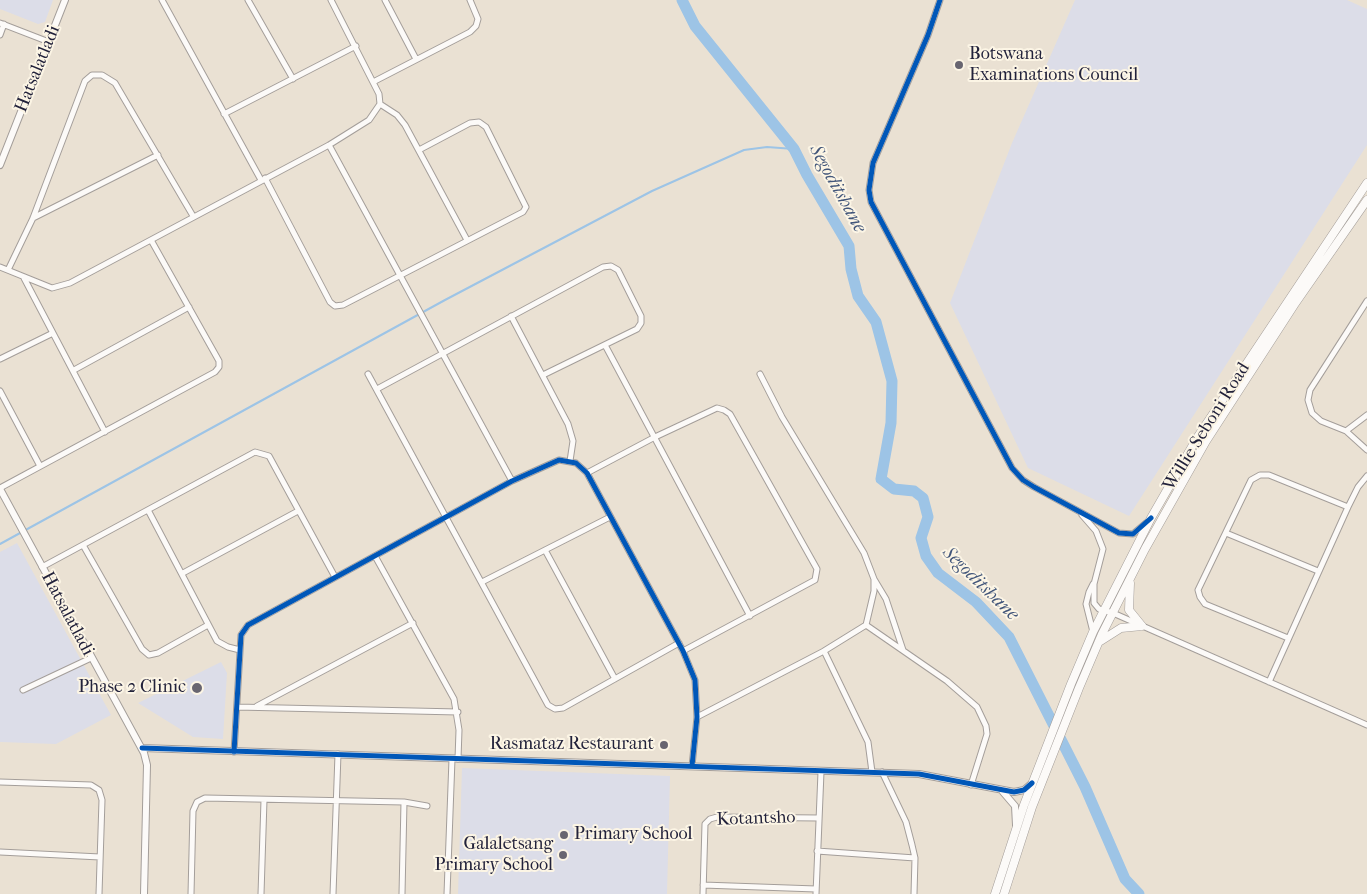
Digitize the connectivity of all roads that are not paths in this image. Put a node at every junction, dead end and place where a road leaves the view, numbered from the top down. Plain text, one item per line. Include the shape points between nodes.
1 (65, 0) edge
2 (162, 0) edge
3 (248, 0) edge
4 (331, 0) edge
5 (385, 0) edge
6 (470, 0) edge
7 (940, 0) edge
8 (2, 23) edge
9 (0, 35) edge
10 (49, 42) junction
11 (356, 46) junction
12 (416, 59) junction
13 (293, 79) junction
14 (375, 82) junction
15 (380, 104) junction
16 (224, 114) junction
17 (329, 144) junction
18 (419, 150) junction
19 (158, 155) junction
20 (0, 165) edge
21 (263, 179) junction
22 (1367, 183) edge
23 (1367, 200) edge
24 (193, 216) junction
25 (33, 218) junction
26 (151, 240) junction
27 (467, 240) junction
28 (0, 267) edge
29 (8, 270) junction
30 (399, 276) junction
31 (24, 278) junction
32 (1367, 302) edge
33 (189, 307) junction
34 (511, 316) junction
35 (53, 333) junction
36 (604, 345) junction
37 (441, 354) junction
38 (0, 359) edge
39 (74, 370) junction
40 (368, 374) dead end
41 (760, 374) dead end
42 (543, 375) junction
43 (377, 389) junction
44 (0, 391) edge
45 (1367, 415) edge
46 (1346, 431) junction
47 (106, 432) junction
48 (654, 437) junction
49 (1367, 450) edge
50 (570, 461) junction
51 (40, 466) junction
52 (587, 474) junction
53 (1367, 476) edge
54 (512, 481) junction
55 (0, 488) edge
56 (1348, 507) junction
57 (148, 510) junction
58 (298, 511) junction
59 (1078, 511) junction
60 (446, 517) junction
61 (610, 517) junction
62 (1151, 518) junction
63 (1226, 533) junction
64 (83, 545) junction
65 (545, 550) junction
66 (375, 556) junction
67 (42, 567) junction
68 (1318, 571) junction
69 (182, 573) junction
70 (1131, 576) junction
71 (335, 577) junction
72 (874, 579) junction
73 (482, 582) junction
74 (1094, 584) junction
75 (1104, 612) junction
76 (1113, 613) junction
77 (750, 616) junction
78 (413, 624) junction
79 (208, 625) junction
80 (866, 625) junction
81 (1142, 626) junction
82 (1093, 632) junction
83 (1288, 638) junction
84 (679, 643) junction
85 (1098, 643) junction
86 (240, 650) junction
87 (683, 651) junction
88 (824, 651) junction
89 (903, 651) junction
90 (91, 658) junction
91 (615, 679) junction
92 (1269, 682) junction
93 (23, 690) dead end
94 (256, 706) junction
95 (237, 707) junction
96 (458, 712) junction
97 (697, 717) junction
98 (1367, 726) edge
99 (142, 748) junction
100 (234, 752) junction
101 (338, 754) junction
102 (455, 759) junction
103 (692, 766) junction
104 (820, 772) junction
105 (872, 772) junction
106 (882, 772) junction
107 (0, 782) edge
108 (1032, 783) junction
109 (971, 785) junction
110 (1002, 792) junction
111 (264, 800) junction
112 (337, 801) junction
113 (404, 802) junction
114 (426, 806) dead end
115 (818, 818) junction
116 (1016, 829) junction
117 (817, 851) junction
118 (0, 852) edge
119 (100, 857) junction
120 (915, 858) junction
121 (703, 885) junction
122 (816, 891) edge
123 (99, 894) edge
124 (144, 894) edge
125 (191, 894) edge
126 (261, 894) edge
127 (334, 894) edge
128 (402, 894) edge
129 (447, 894) edge
130 (703, 894) edge
131 (914, 894) edge
132 (995, 894) edge
133 (1004, 894) edge

1 - 10 street, Hatsalatladi
2 - 16 street
3 - 13 street
4 - 11 street
5 - 12 street
6 - 12 street via 476,12 476,26
7 - 59 street via 873,163 868,190 871,202 1012,468 1022,480
8 - 9 street
8 - 10 street
10 - 20 street, Hatsalatladi
11 - 13 street
11 - 14 street
12 - 14 street
13 - 16 street
14 - 15 street
15 - 17 street via 369,120
15 - 18 street via 397,115
16 - 21 street
17 - 21 street
17 - 30 street
18 - 27 street
18 - 27 street via 470,123 479,122 486,127 526,206 522,212
19 - 24 street
19 - 25 street
19 - 25 street via 115,84 102,74 92,74 85,81
21 - 24 street
21 - 30 street via 335,306
22 - 62 main road, Willie Seboni Road via 1197,438
23 - 70 main road, Willie Seboni Road via 1206,441
24 - 26 street
25 - 29 street
26 - 31 street via 61,286 52,288
26 - 33 street
27 - 30 street
28 - 29 street
29 - 31 street
30 - 37 street
31 - 35 street
32 - 46 street via 1310,390 1308,400 1312,413 1321,421
33 - 39 street
33 - 47 street via 219,361 219,367
34 - 36 street via 603,267 611,266 618,270 642,316 637,329
34 - 37 street
34 - 42 street
35 - 38 street
35 - 39 street
36 - 42 street
36 - 48 street
37 - 43 street
37 - 54 street
39 - 47 street
40 - 43 street
41 - 72 street via 782,417 864,553
42 - 50 street via 568,424 573,441
43 - 60 street
44 - 51 street
45 - 46 street
46 - 49 street
47 - 51 street
48 - 52 street
48 - 77 street
48 - 77 street via 717,408 730,414 817,569 815,580
50 - 52 street via 581,466
50 - 54 street via 550,462
51 - 55 street
52 - 61 street
53 - 56 street
54 - 60 street
55 - 67 street, Hatsalatladi
56 - 63 street via 1269,475 1260,475 1251,480
56 - 68 street
57 - 58 street via 255,452 269,456
57 - 64 street
57 - 69 street
58 - 69 street
58 - 71 street
59 - 62 street via 1128,535 1138,531
59 - 74 street via 1096,531 1103,549
60 - 66 street
60 - 73 street
61 - 65 street
61 - 84 street
62 - 75 main road, Willie Seboni Road
63 - 68 street
63 - 83 street via 1198,590 1200,597 1205,604
64 - 67 street
64 - 79 street via 142,649 149,655
65 - 73 street
65 - 91 street
66 - 71 street
66 - 78 street
67 - 90 street, Hatsalatladi
68 - 83 street
69 - 79 street
70 - 76 main road, Willie Seboni Road
70 - 81 main road via 1129,610
71 - 86 street via 248,625 241,635
72 - 80 street
72 - 89 street via 886,599
73 - 91 street via 548,705 555,709 563,708
74 - 75 street via 1094,603
74 - 82 street via 1086,604
75 - 76 street
75 - 82 main road, Willie Seboni Road
76 - 81 street
76 - 85 main road, Willie Seboni Road
77 - 87 street
78 - 94 street
78 - 96 street
79 - 86 street via 218,641
80 - 88 street
80 - 89 street
81 - 85 main road via 1121,628
81 - 92 street
82 - 108 main road, Willie Seboni Road
83 - 92 street
84 - 87 street
84 - 91 street
85 - 133 main road, Willie Seboni Road via 1048,764
86 - 95 street
87 - 97 street via 695,680
88 - 97 street
88 - 105 street via 868,742
89 - 109 street via 967,696 982,716 986,734
90 - 93 street
90 - 99 street, Hatsalatladi
92 - 98 street
94 - 95 street
94 - 96 street
95 - 100 street
96 - 102 street
97 - 103 street
99 - 100 street
99 - 124 street, Hatsalatladi via 147,765
100 - 101 street
101 - 102 street
101 - 112 street
102 - 103 street
102 - 129 street
103 - 104 street
104 - 105 street
104 - 115 street
105 - 106 street
106 - 109 street via 919,774
106 - 120 street via 906,822
107 - 119 street via 96,787 102,800
108 - 110 street via 1020,792
108 - 116 main road
109 - 110 street
110 - 116 street via 1015,806
111 - 112 street
111 - 125 street via 204,798 197,802 193,811
111 - 126 street
112 - 113 street
112 - 127 street
113 - 114 street
113 - 128 street
115 - 117 street
115 - 121 street, Kotantsho via 710,819 705,824
116 - 132 main road
117 - 120 street
117 - 122 street
118 - 119 street
119 - 123 street
120 - 131 street
121 - 122 street
121 - 130 street, Kotantsho

